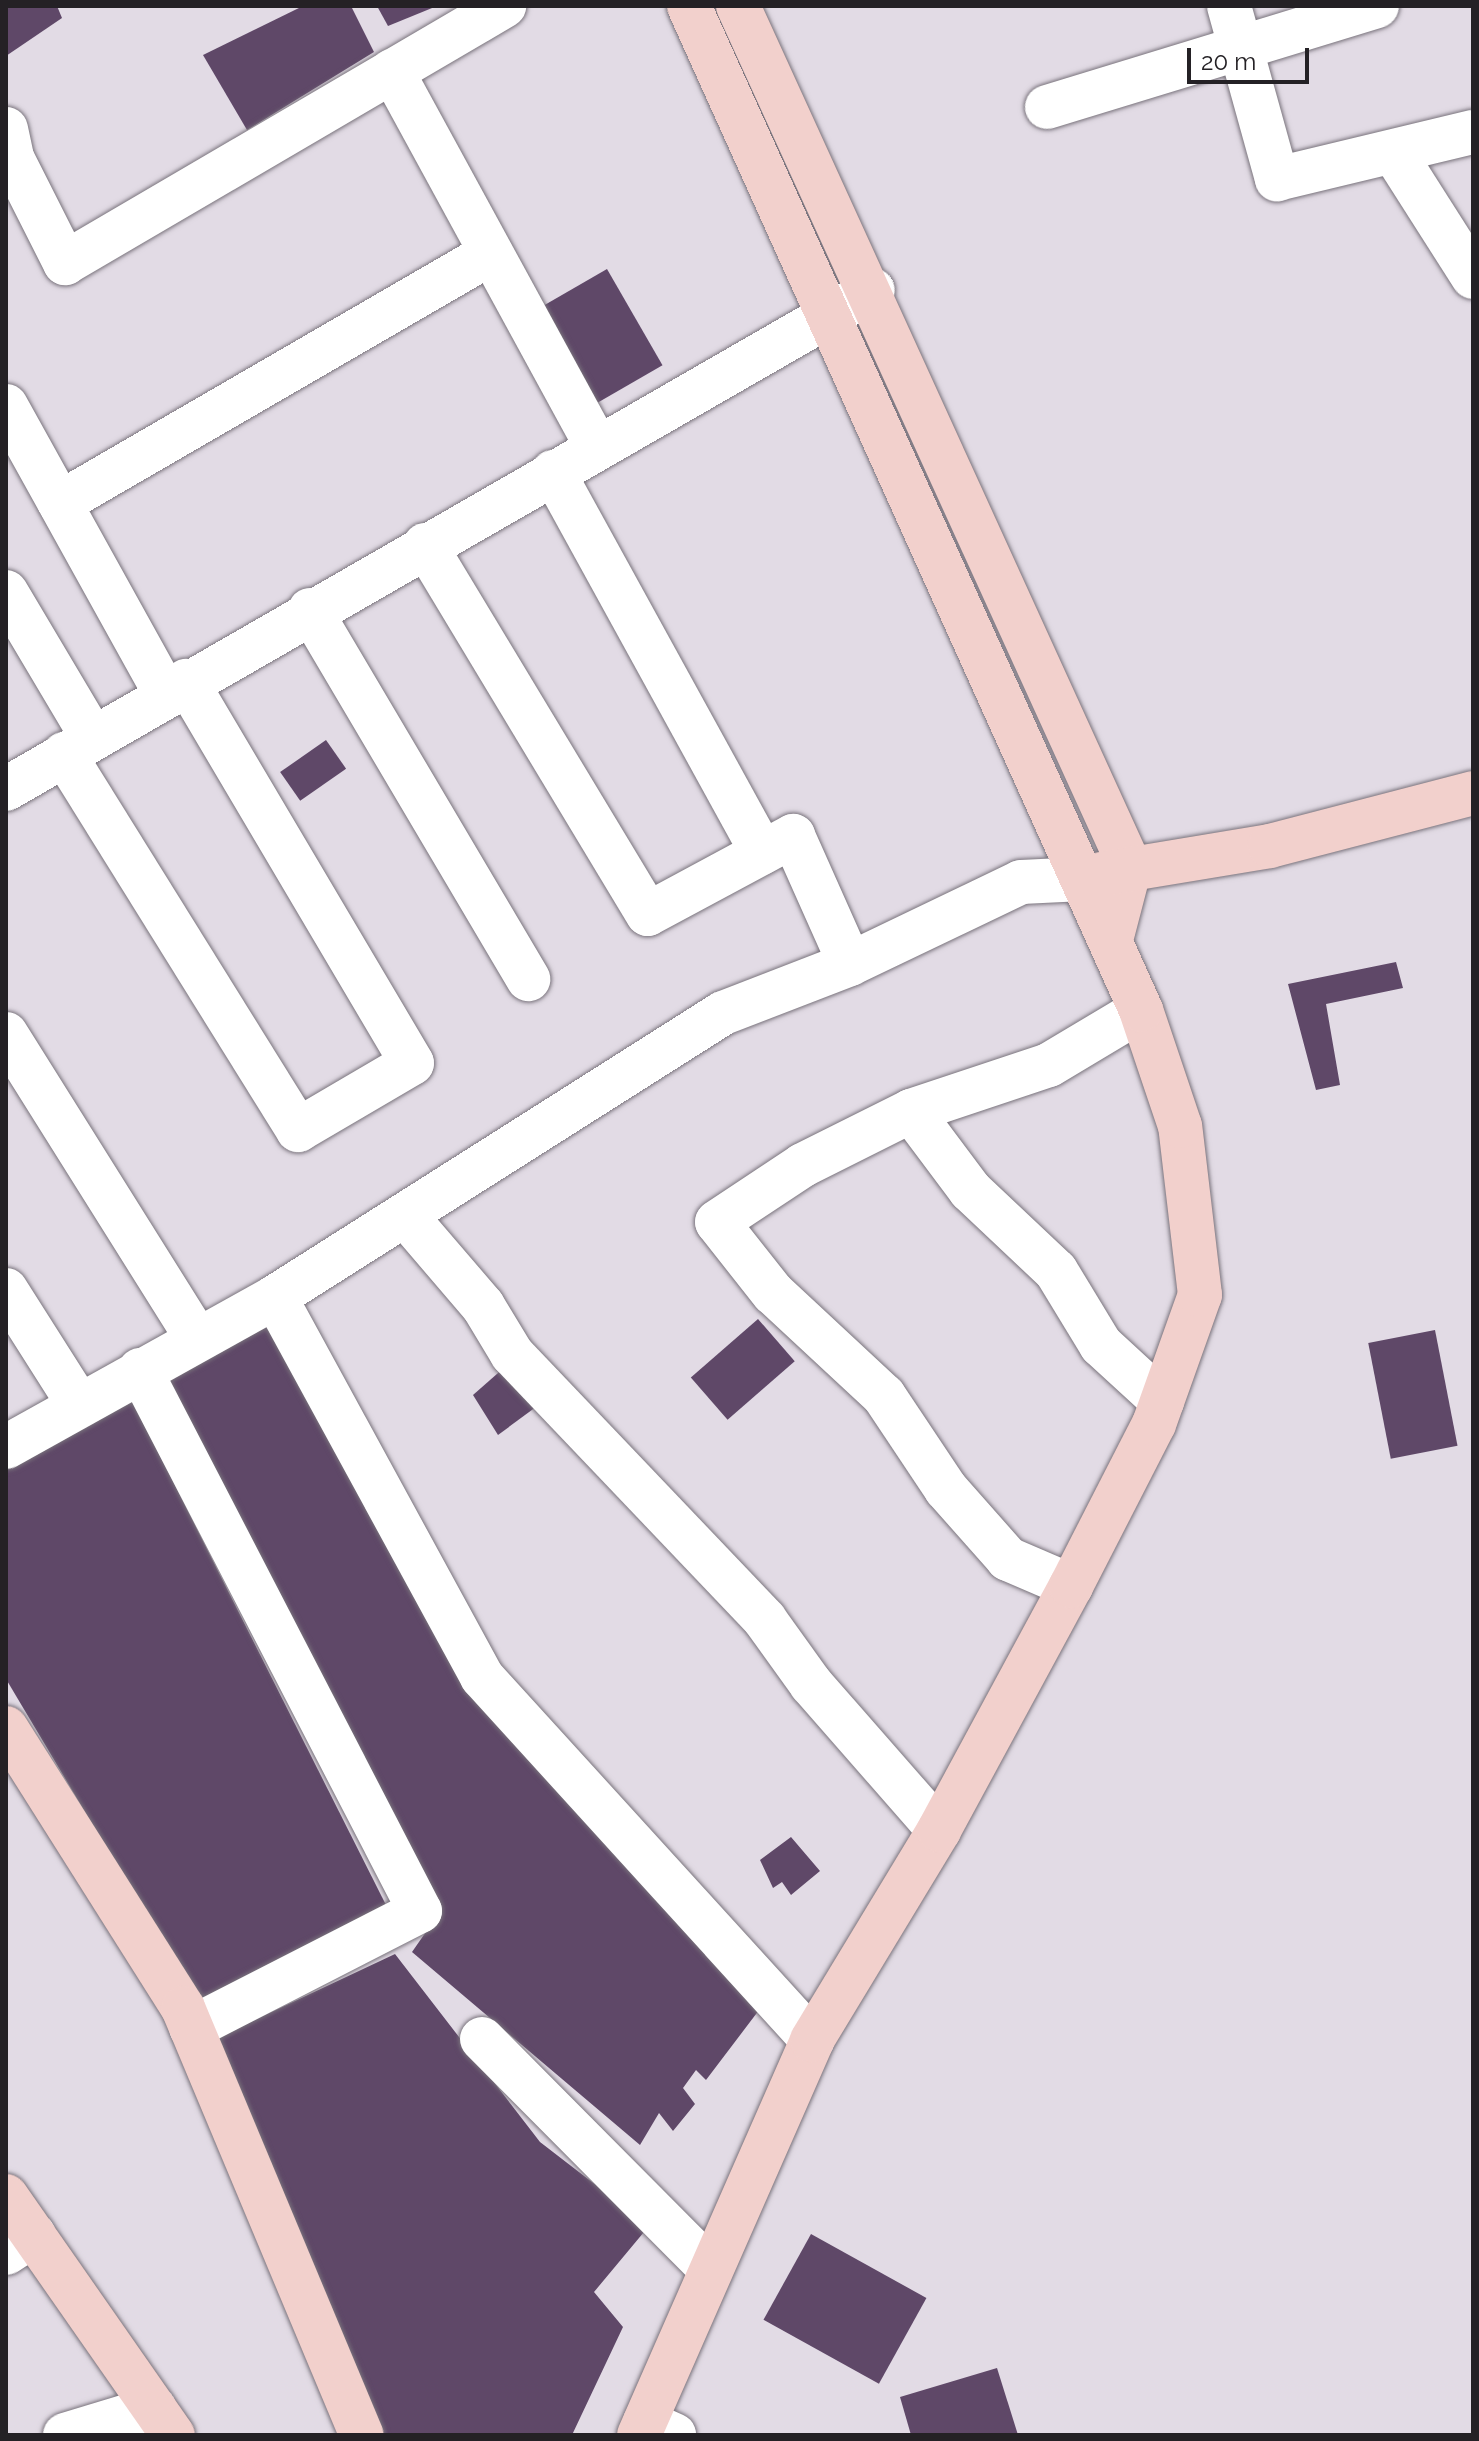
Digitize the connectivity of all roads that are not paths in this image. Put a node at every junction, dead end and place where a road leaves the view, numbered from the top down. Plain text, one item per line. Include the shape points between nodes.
1 (504, 6) edge
2 (689, 6) edge
3 (738, 6) edge
4 (1229, 6) edge
5 (1377, 6) edge
6 (1241, 47) junction
7 (392, 71) junction
8 (1047, 107) dead end
9 (6, 129) edge
10 (1473, 132) edge
11 (1394, 153) junction
12 (491, 253) junction
13 (1473, 277) edge
14 (873, 290) junction
15 (833, 313) junction
16 (6, 406) edge
17 (597, 447) junction
18 (553, 472) junction
19 (60, 503) junction
20 (425, 545) junction
21 (6, 592) edge
22 (310, 610) junction
23 (176, 687) junction
24 (78, 745) junction
25 (6, 789) edge
26 (1473, 793) edge
27 (762, 852) junction
28 (1130, 867) junction
29 (1083, 879) junction
30 (1112, 936) junction
31 (850, 964) junction
32 (528, 979) dead end
33 (1141, 1010) junction
34 (6, 1034) edge
35 (911, 1111) junction
36 (405, 1215) junction
37 (6, 1290) edge
38 (275, 1297) junction
39 (197, 1338) junction
40 (140, 1370) junction
41 (1162, 1401) junction
42 (79, 1405) junction
43 (6, 1447) edge
44 (1071, 1586) junction
45 (6, 1728) edge
46 (939, 1830) junction
47 (191, 2028) junction
48 (482, 2039) dead end
49 (812, 2040) junction
50 (6, 2196) edge
51 (20, 2244) edge
52 (711, 2270) junction
53 (163, 2421) edge
54 (652, 2431) edge
55 (65, 2435) edge
56 (362, 2435) edge

1 - 7 street
2 - 15 street
3 - 14 street
4 - 6 street
5 - 6 street
6 - 8 street
6 - 11 street via 1277,179
7 - 9 street via 65,263 12,158
7 - 12 street
10 - 11 street
11 - 13 street
12 - 17 street
12 - 19 street
14 - 15 street
14 - 28 street
15 - 17 street
15 - 29 street
16 - 19 street
17 - 18 street
18 - 20 street
18 - 27 street
19 - 23 street
20 - 22 street
20 - 27 street via 648,914
21 - 24 street
22 - 23 street
22 - 32 street
23 - 24 street
23 - 24 street via 412,1063 399,1071 298,1130
24 - 25 street
26 - 28 street via 1270,846
27 - 31 street via 793,836
28 - 29 street
28 - 30 street
29 - 30 street
29 - 31 street via 1021,882
30 - 33 street
31 - 36 street via 723,1013
33 - 35 street via 1049,1065
33 - 41 street via 1180,1126 1200,1295
34 - 39 street
35 - 41 street via 970,1190 1056,1271 1101,1345
35 - 44 street via 803,1165 717,1222 773,1293 884,1396 946,1489 1008,1559
36 - 38 street
36 - 46 street via 483,1306 512,1354 765,1620 820,1696
37 - 42 street
38 - 39 street
38 - 49 street via 482,1677
39 - 40 street
40 - 42 street
40 - 47 street via 420,1911
41 - 44 street
42 - 43 street
44 - 46 street
45 - 47 street
46 - 49 street
47 - 56 street
48 - 52 street
49 - 52 street
50 - 51 street
51 - 53 street
52 - 54 street
53 - 55 street

